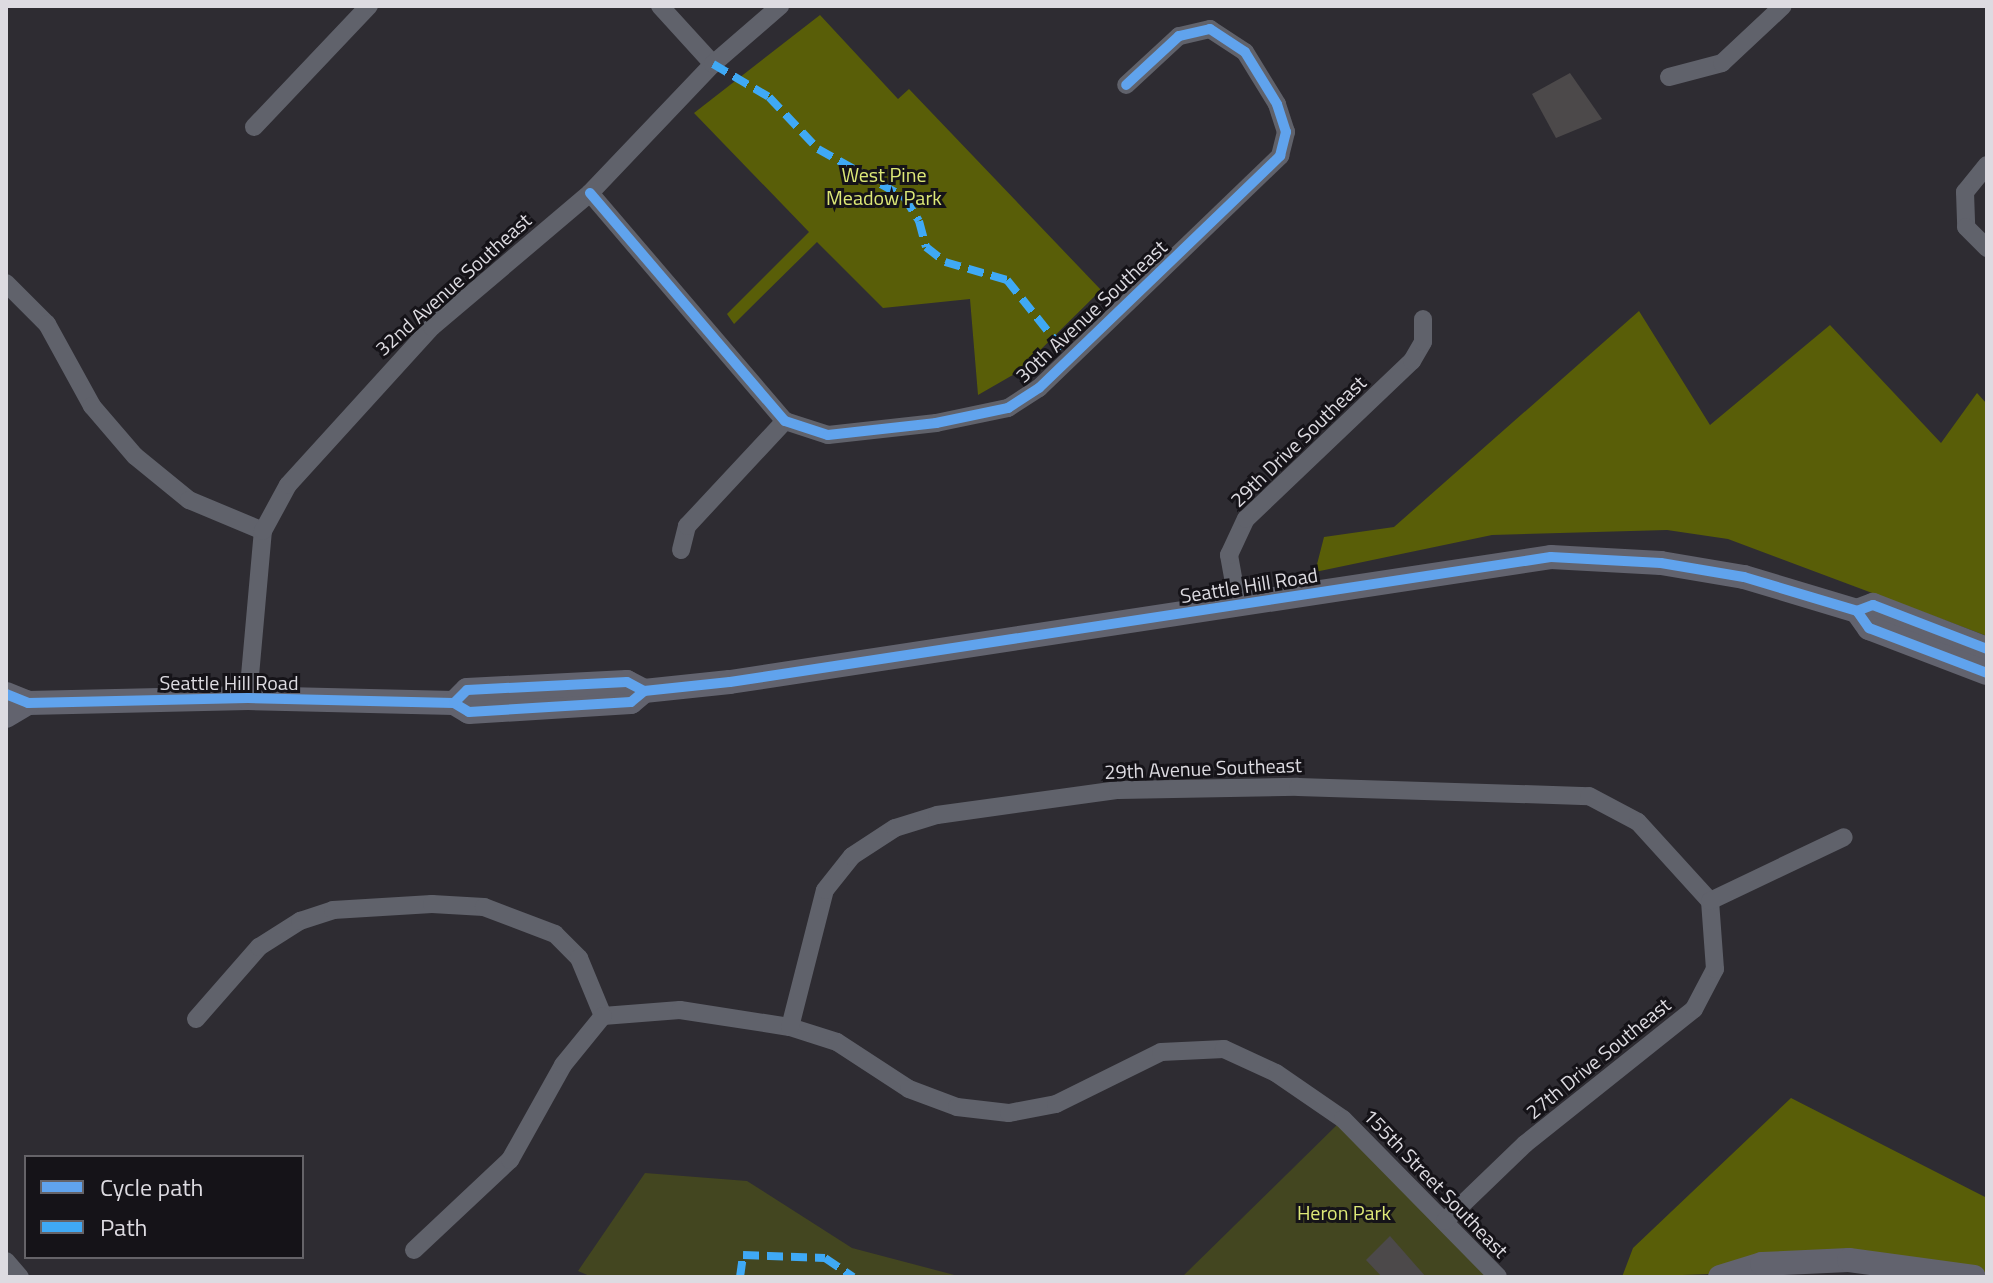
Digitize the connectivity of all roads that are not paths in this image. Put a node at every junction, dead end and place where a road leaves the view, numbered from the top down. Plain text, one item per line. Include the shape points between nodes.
1 (369, 6) edge
2 (660, 6) edge
3 (780, 6) edge
4 (1783, 6) edge
5 (713, 64) junction
6 (1669, 77) dead end
7 (1126, 85) dead end
8 (254, 127) dead end
9 (1987, 165) edge
10 (590, 193) junction
11 (1987, 248) edge
12 (6, 283) edge
13 (1423, 319) dead end
14 (785, 421) junction
15 (263, 531) junction
16 (681, 550) dead end
17 (1238, 605) junction
18 (1857, 611) junction
19 (1987, 649) edge
20 (1987, 673) edge
21 (248, 698) junction
22 (17, 699) edge
23 (6, 716) edge
24 (1844, 837) dead end
25 (1710, 901) junction
26 (603, 1016) junction
27 (196, 1019) dead end
28 (790, 1027) junction
29 (1445, 1221) junction
30 (414, 1250) dead end
31 (6, 1261) edge
32 (20, 1277) edge
33 (1498, 1277) edge
34 (1720, 1277) edge
35 (1974, 1277) edge

1 - 8 street
2 - 5 street
3 - 5 street, 32nd Avenue Southeast
4 - 6 street via 1722,63
5 - 10 street, 32nd Avenue Southeast
7 - 14 street, 30th Avenue Southeast via 1179,36 1210,29 1245,52 1277,104 1286,132 1280,156 1039,388 1008,408 828,435
9 - 11 street via 1965,192 1966,227
10 - 14 street
10 - 15 street, 32nd Avenue Southeast via 422,337 332,431 288,485
12 - 15 street via 47,324 92,406 135,456 189,500
13 - 17 street, 29th Drive Southeast via 1423,342 1412,361 1241,527 1229,555
14 - 16 street via 687,526
15 - 21 street, 32nd Avenue Southeast
17 - 18 main road, Seattle Hill Road via 1551,557 1661,563 1744,577
17 - 21 main road, Seattle Hill Road via 644,691 631,702 469,712 454,703
18 - 19 main road, Seattle Hill Road via 1873,605
18 - 20 main road, Seattle Hill Road via 1869,628
21 - 22 main road, Seattle Hill Road
22 - 23 main road, Seattle Hill Road
24 - 25 street
25 - 28 street, 29th Avenue Southeast via 1638,822 1589,796 1298,787 1118,790 1058,798 937,815 895,828 852,856 825,890
25 - 29 street, 27th Drive Southeast via 1715,969 1694,1009 1525,1144
26 - 27 street via 579,958 555,934 484,907 432,904 333,910 300,921 259,947
26 - 28 street, 155th Street Southeast via 680,1010
26 - 30 street via 563,1065 510,1160
28 - 29 street, 155th Street Southeast via 837,1042 909,1089 957,1107 1009,1113 1056,1104 1161,1052 1224,1049 1276,1073 1343,1119
29 - 33 street, 155th Street Southeast
31 - 32 street
34 - 35 main road via 1762,1264 1849,1260

